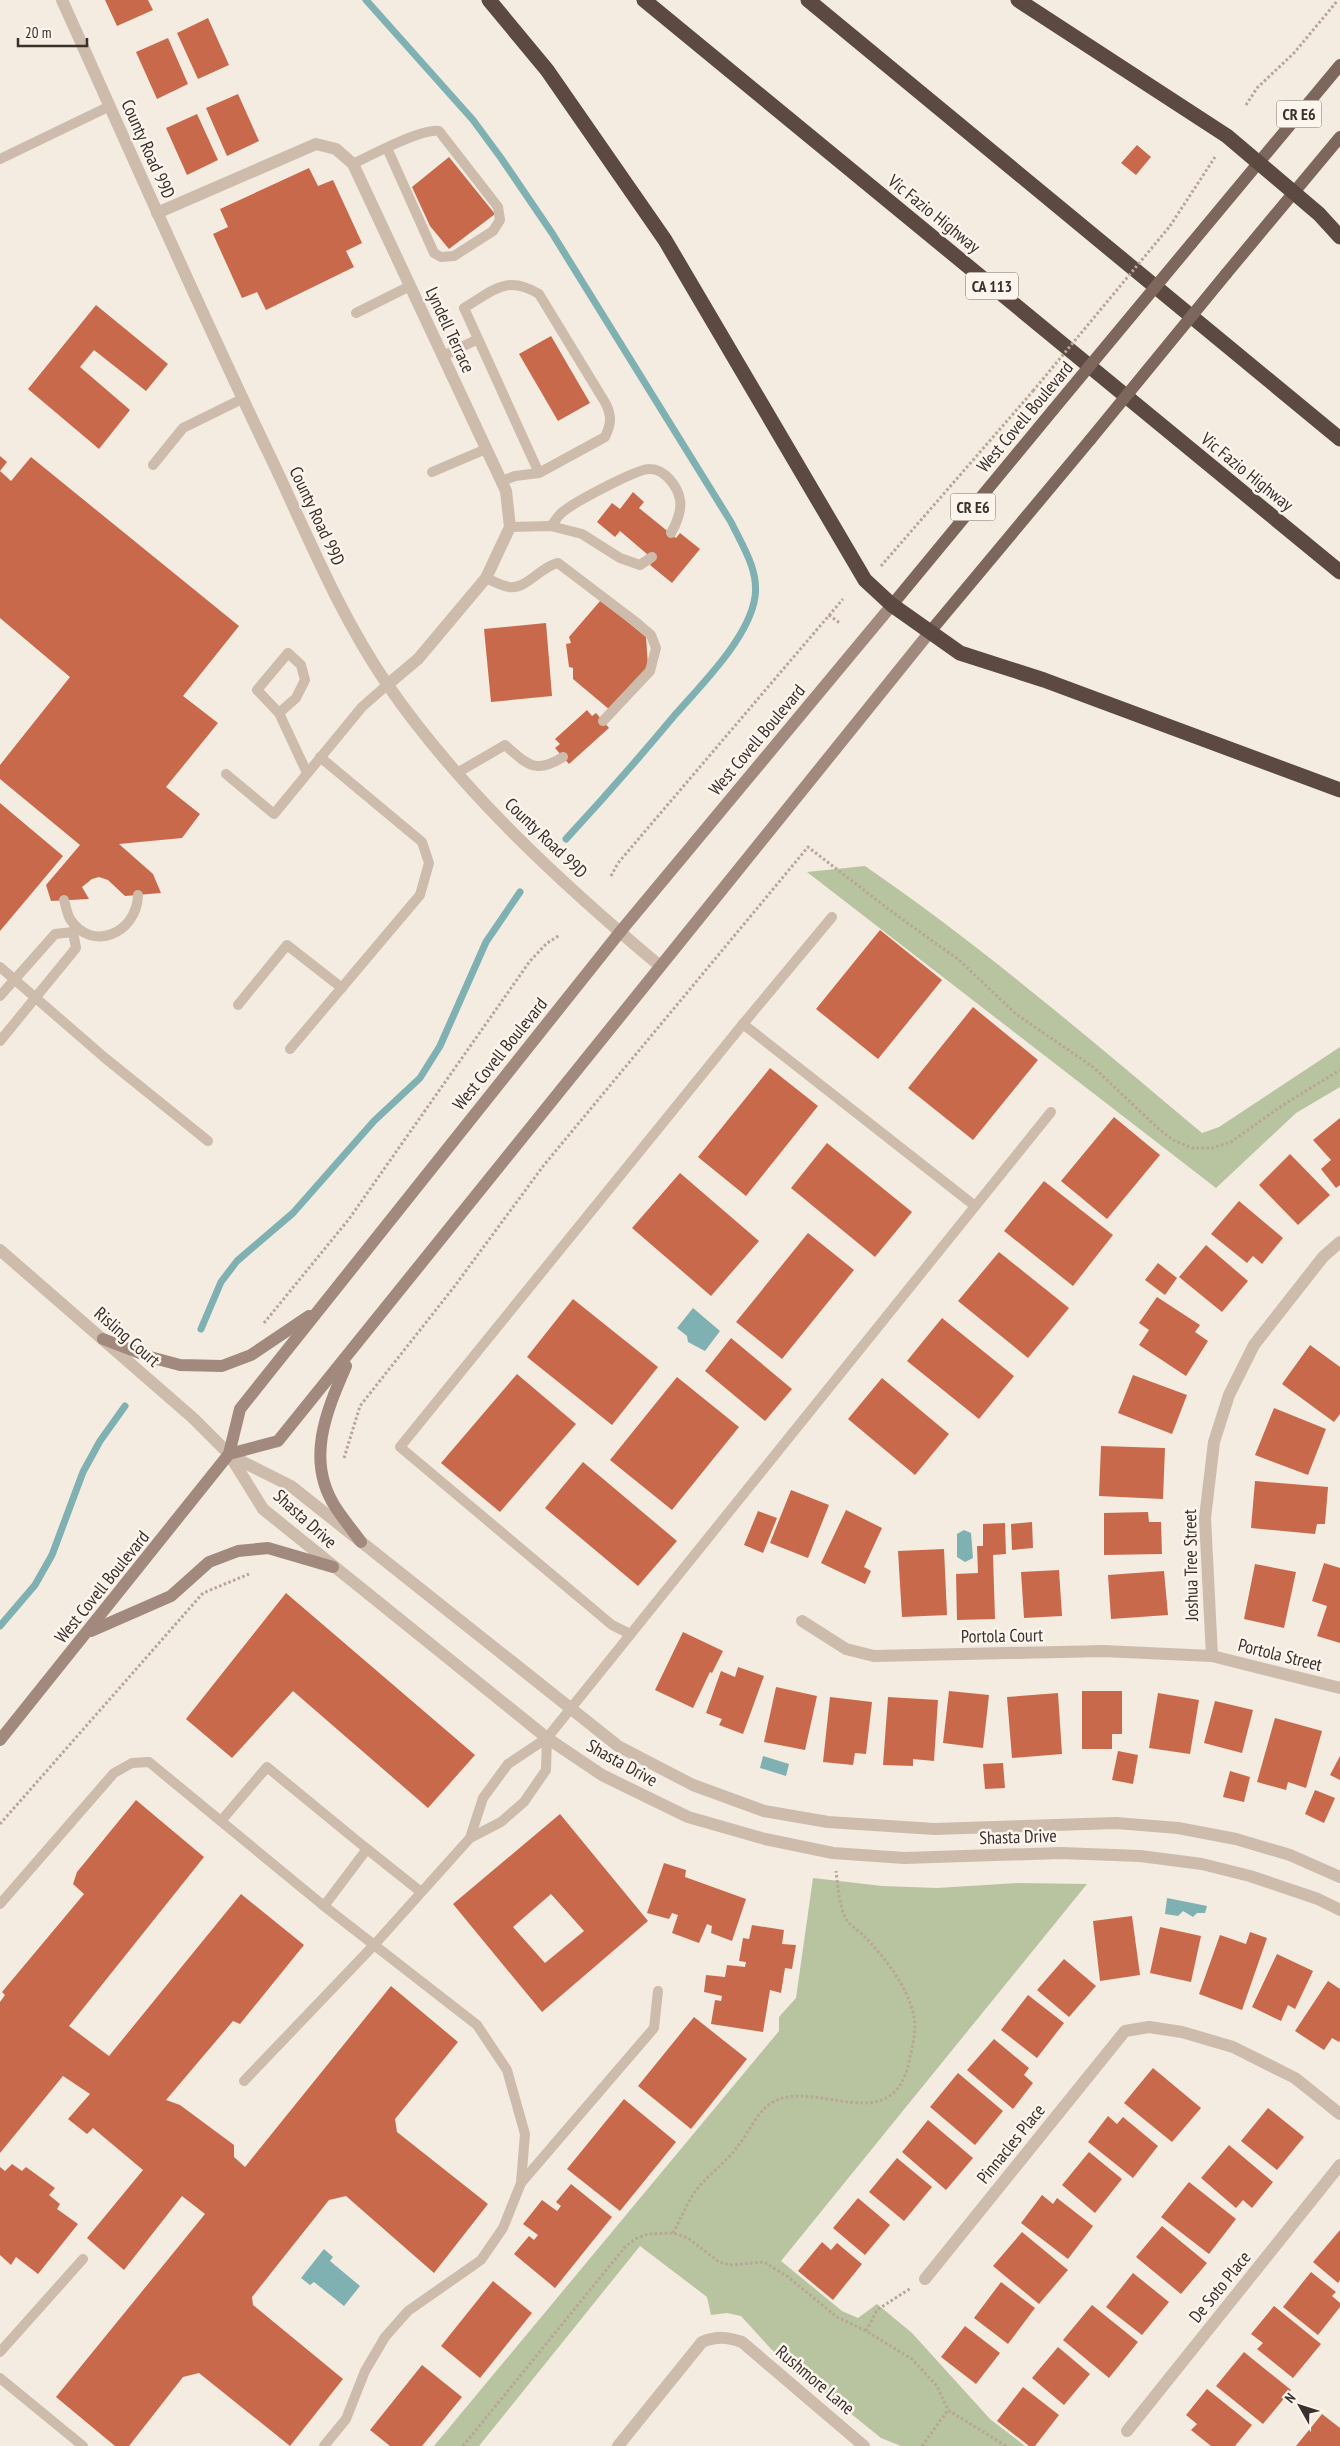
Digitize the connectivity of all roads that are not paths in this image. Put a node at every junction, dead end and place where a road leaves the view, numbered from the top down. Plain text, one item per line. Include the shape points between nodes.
1 (62, 0) edge
2 (489, 0) edge
3 (644, 0) edge
4 (808, 0) edge
5 (1018, 0) edge
6 (1340, 65) edge
7 (110, 106) junction
8 (1340, 137) edge
9 (387, 148) junction
10 (0, 158) edge
11 (1258, 163) junction
12 (353, 164) junction
13 (1294, 192) junction
14 (157, 213) junction
15 (1340, 237) edge
16 (410, 286) junction
17 (356, 313) dead end
18 (478, 339) junction
19 (443, 356) junction
20 (242, 399) junction
21 (1340, 439) edge
22 (486, 449) junction
23 (153, 464) dead end
24 (432, 472) dead end
25 (539, 473) junction
26 (502, 481) junction
27 (552, 526) junction
28 (510, 527) junction
29 (671, 533) dead end
30 (652, 557) dead end
31 (1340, 572) edge
32 (486, 578) junction
33 (892, 605) junction
34 (929, 633) junction
35 (387, 685) junction
36 (279, 713) junction
37 (603, 721) dead end
38 (320, 757) junction
39 (563, 757) dead end
40 (456, 772) junction
41 (307, 773) junction
42 (226, 774) dead end
43 (1340, 790) edge
44 (138, 895) dead end
45 (64, 900) dead end
46 (832, 916) dead end
47 (76, 930) junction
48 (620, 932) junction
49 (660, 966) junction
50 (0, 967) edge
51 (15, 979) junction
52 (342, 988) junction
53 (0, 996) edge
54 (36, 998) junction
55 (238, 1005) dead end
56 (743, 1024) junction
57 (0, 1041) edge
58 (290, 1049) dead end
59 (1051, 1112) dead end
60 (208, 1141) dead end
61 (975, 1206) junction
62 (1340, 1242) edge
63 (0, 1250) edge
64 (316, 1312) junction
65 (103, 1339) junction
66 (353, 1350) junction
67 (229, 1454) junction
68 (361, 1542) junction
69 (333, 1567) junction
70 (802, 1621) dead end
71 (88, 1632) junction
72 (630, 1634) junction
73 (1212, 1656) junction
74 (1340, 1688) edge
75 (571, 1710) junction
76 (547, 1738) junction
77 (0, 1740) edge
78 (221, 1822) junction
79 (470, 1838) junction
80 (367, 1849) junction
81 (1340, 1877) edge
82 (421, 1892) junction
83 (0, 1904) edge
84 (324, 1906) junction
85 (1340, 1910) edge
86 (375, 1944) junction
87 (658, 1991) dead end
88 (244, 2082) dead end
89 (1340, 2114) edge
90 (1340, 2164) edge
91 (521, 2183) junction
92 (83, 2260) dead end
93 (925, 2279) road end
94 (0, 2352) edge
95 (0, 2378) edge
96 (1127, 2431) dead end
97 (83, 2446) edge
98 (324, 2446) edge
99 (618, 2446) edge
100 (864, 2446) edge

1 - 7 street, County Road 99D
2 - 33 highway via 547,70 665,240 857,568
3 - 31 highway, Vic Fazio Highway / CA 113
4 - 21 highway
5 - 11 highway via 1227,136
6 - 11 main road, West Covell Boulevard / CR E6
7 - 10 lane
7 - 14 street, County Road 99D
8 - 13 main road, CR E6
9 - 9 lane via 434,253 441,257 454,256 493,231 500,220 498,207 439,131 426,132
9 - 12 lane
11 - 13 highway
11 - 33 main road, West Covell Boulevard / CR E6, bridge
12 - 14 street, Lyndell Terrace via 336,149 316,144
12 - 16 street, Lyndell Terrace
13 - 15 highway
13 - 34 main road, CR E6, bridge
14 - 20 street, County Road 99D
16 - 17 lane
16 - 19 street, Lyndell Terrace
18 - 19 lane
18 - 25 lane
18 - 25 lane via 464,308 505,284 527,286 539,294 611,413 611,426 605,436
19 - 22 street, Lyndell Terrace
20 - 23 lane via 183,428
20 - 35 street, County Road 99D via 350,626
22 - 24 lane
22 - 26 street, Lyndell Terrace
25 - 26 lane
26 - 28 street, Lyndell Terrace
27 - 28 lane
27 - 29 lane via 563,511 636,471 650,468 664,473 675,487 680,501 676,526
27 - 30 lane via 582,534 620,558 640,566
28 - 32 street
32 - 35 street via 418,659
32 - 37 lane via 516,587 547,565 558,563 651,635 656,648 650,671
33 - 34 highway
33 - 48 main road, West Covell Boulevard / CR E6
34 - 43 highway via 960,653 1044,680
34 - 49 main road, CR E6
35 - 38 lane via 362,707
35 - 40 street, County Road 99D
36 - 36 lane via 296,698 305,680 300,665 288,653 256,690
36 - 41 lane
38 - 41 lane
38 - 52 lane via 422,842 429,863 420,895
39 - 40 lane via 539,768 529,765 505,745
40 - 48 street, County Road 99D via 522,840
41 - 42 lane via 274,814
44 - 47 lane via 138,908 124,928 101,936
45 - 47 lane
46 - 56 lane
47 - 51 lane via 55,934
47 - 54 lane via 76,948
48 - 49 street, County Road 99D
48 - 64 main road, West Covell Boulevard / CR E6
49 - 66 main road, CR E6
50 - 51 lane
51 - 53 lane
51 - 54 lane
52 - 55 lane via 287,944
52 - 58 lane
54 - 57 lane
54 - 60 lane
56 - 61 lane
56 - 72 lane via 400,1447 612,1624
59 - 61 lane
61 - 72 lane
62 - 73 street, Joshua Tree Street via 1323,1257 1254,1345 1229,1395 1214,1442 1205,1518
63 - 65 street, Risling Court
64 - 65 main road via 251,1355 222,1366 180,1365 150,1358
64 - 67 main road, West Covell Boulevard / CR E6 via 240,1409
65 - 67 street, Risling Court
66 - 67 main road, CR E6 via 278,1441
66 - 68 main road via 321,1433 321,1470 335,1507
67 - 68 street, Shasta Drive via 286,1483
67 - 69 street, Shasta Drive via 263,1509
67 - 71 main road, West Covell Boulevard / CR E6
68 - 75 street, Shasta Drive
69 - 71 main road via 268,1548 238,1551 209,1562 171,1596
69 - 76 street, Shasta Drive
70 - 73 street, Portola Court via 846,1650 874,1656 1103,1651
71 - 77 main road, West Covell Boulevard / CR E6
72 - 75 lane
73 - 74 street, Portola Street
75 - 76 lane
75 - 81 street, Shasta Drive via 618,1746 693,1786 764,1811 828,1822 934,1829 1116,1823 1178,1828 1236,1839 1290,1855
76 - 79 lane via 508,1764 483,1798
76 - 79 lane via 546,1770 524,1802 501,1822
76 - 85 street, Shasta Drive via 602,1775 688,1817 833,1854 904,1858 1061,1853 1140,1856 1202,1864 1250,1876 1318,1899
78 - 80 lane via 267,1767
78 - 83 lane via 149,1762 132,1763 114,1773
78 - 84 lane
79 - 82 lane
80 - 82 lane
80 - 84 lane
82 - 86 lane
84 - 86 lane
86 - 88 lane
86 - 91 lane via 477,2025 507,2070 525,2134
87 - 91 lane via 654,2028
89 - 93 street, Pinnacles Place via 1295,2078 1233,2047 1182,2032 1149,2027 1125,2030
90 - 96 street, De Soto Place
91 - 98 lane via 503,2228 481,2260 408,2311 385,2337 365,2371 346,2419
92 - 94 lane
95 - 97 lane
99 - 100 street, Rushmore Lane via 702,2342 727,2337 742,2342

